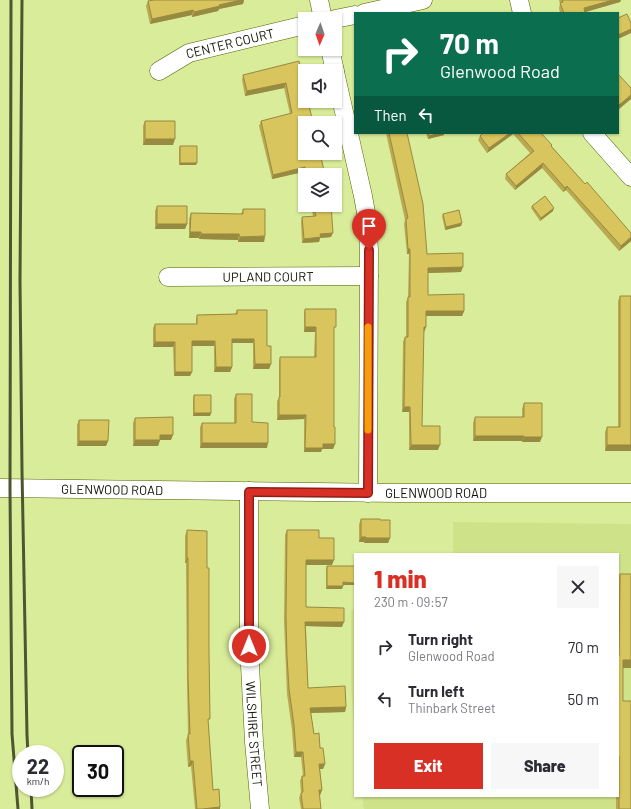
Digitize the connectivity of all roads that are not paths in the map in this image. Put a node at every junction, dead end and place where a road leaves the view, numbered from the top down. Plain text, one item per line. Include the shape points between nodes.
1 (319, 0) edge
2 (423, 0) edge
3 (519, 0) edge
4 (322, 12) edge
5 (369, 12) edge
6 (522, 12) edge
7 (354, 15) edge
8 (342, 18) edge
9 (298, 28) edge
10 (160, 71) dead end
11 (342, 103) edge
12 (593, 134) edge
13 (631, 177) edge
14 (369, 276) junction
15 (168, 277) dead end
16 (0, 488) edge
17 (249, 492) junction
18 (368, 493) junction
19 (631, 493) edge
20 (260, 809) edge

1 - 4 street
2 - 5 street
3 - 6 street
7 - 8 street
9 - 10 street, CENTER COURT via 189,53
11 - 14 street via 367,218
12 - 13 street
14 - 15 street, UPLAND COURT
14 - 18 street
16 - 17 street, GLENWOOD ROAD
17 - 18 street, GLENWOOD ROAD
17 - 20 street, WILSHIRE STREET via 249,646 253,735
18 - 19 street, GLENWOOD ROAD

